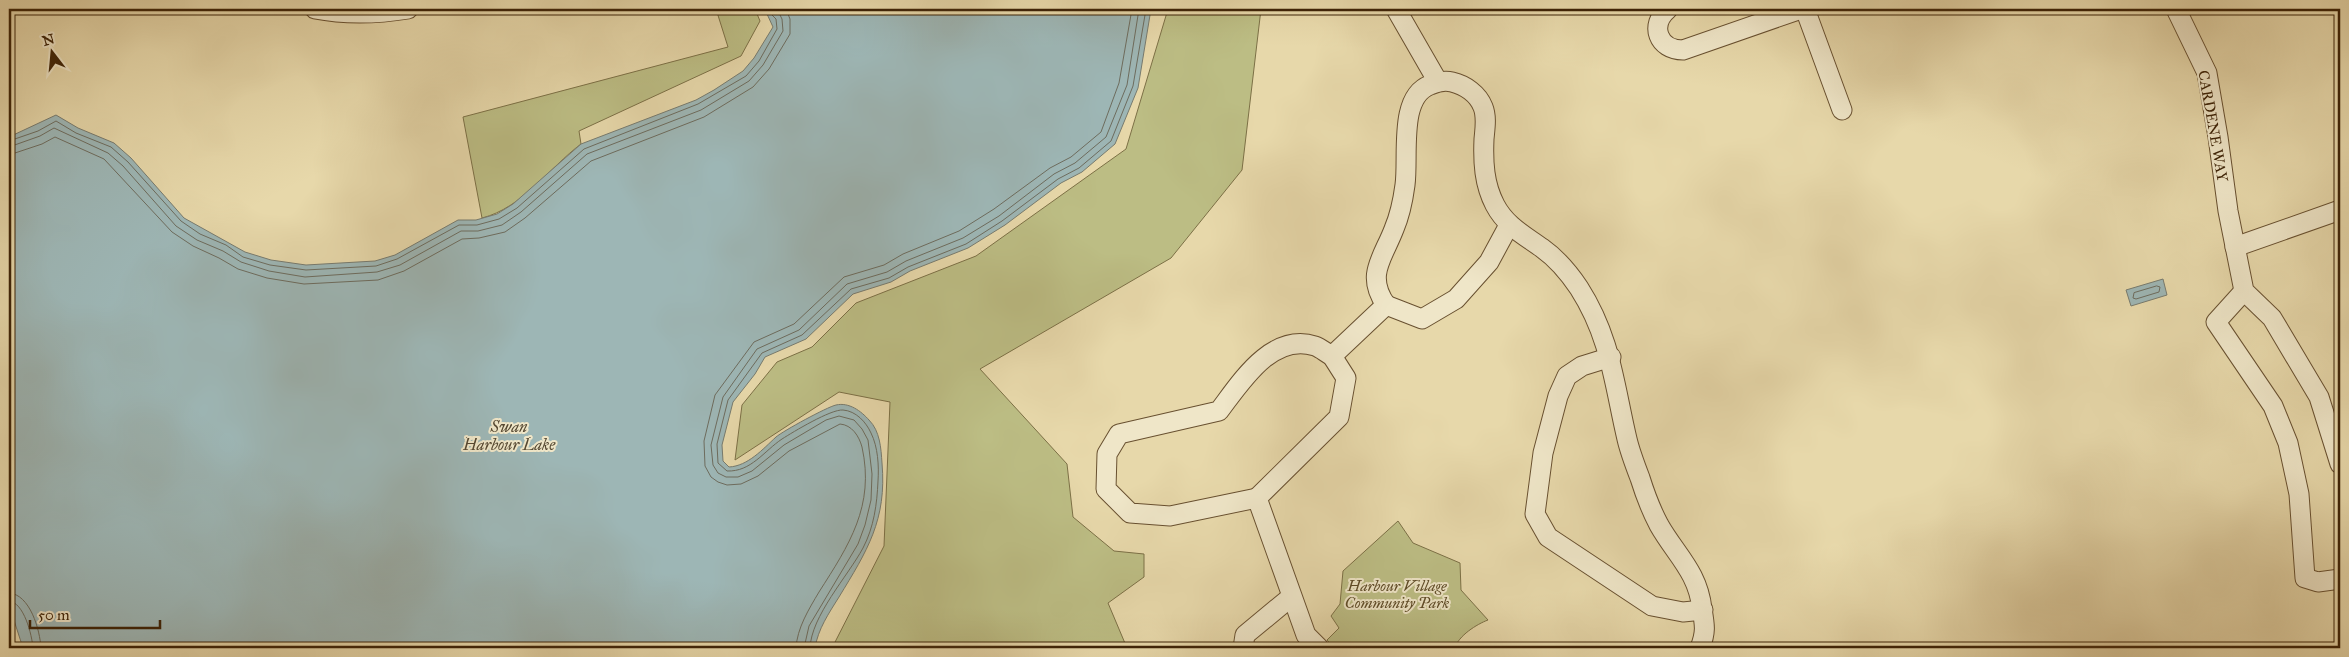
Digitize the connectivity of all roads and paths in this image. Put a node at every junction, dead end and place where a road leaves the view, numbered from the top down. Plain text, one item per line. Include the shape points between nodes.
1 (315, 9) edge
2 (408, 9) edge
3 (1396, 9) edge
4 (1668, 9) edge
5 (1801, 9) edge
6 (1805, 9) edge
7 (2176, 9) edge
8 (1438, 82) junction
9 (1842, 110) dead end
10 (2340, 210) edge
11 (1510, 225) junction
12 (2235, 248) junction
13 (2244, 291) junction
14 (1386, 305) junction
15 (1332, 356) junction
16 (1611, 357) junction
17 (2340, 464) edge
18 (1257, 498) junction
19 (2340, 579) edge
20 (1291, 597) junction
21 (1703, 610) junction
22 (1242, 648) edge
23 (1319, 648) edge
24 (1700, 648) edge

1 - 2 street via 358,14
3 - 8 street
4 - 5 street via 1658,22 1658,36 1669,48 1683,50
6 - 9 street
7 - 12 street, CARDENE WAY via 2207,74
8 - 11 street via 1452,82 1465,87 1480,101 1485,115 1486,183 1494,204
8 - 14 street via 1423,87 1410,108 1404,197 1376,273 1377,289
10 - 12 street
11 - 14 street via 1489,262 1456,299 1422,319
11 - 16 street via 1548,253 1578,286 1591,308
12 - 13 street, CARDENE WAY
13 - 17 street via 2272,318 2319,397
13 - 19 street via 2216,322 2273,406 2288,443 2298,494 2305,578 2318,582
14 - 15 street
15 - 18 street via 1346,378 1340,417
15 - 18 street via 1315,346 1293,343 1271,354 1246,376 1219,411 1119,434 1107,454 1106,489 1130,513 1170,516
16 - 21 street via 1627,440 1643,487 1660,525 1690,569 1700,592
16 - 21 street via 1582,366 1567,376 1558,396 1543,453 1535,514 1548,537 1652,606 1683,612
18 - 20 street
20 - 22 street via 1245,635
20 - 23 street via 1306,635
21 - 24 street via 1706,633

